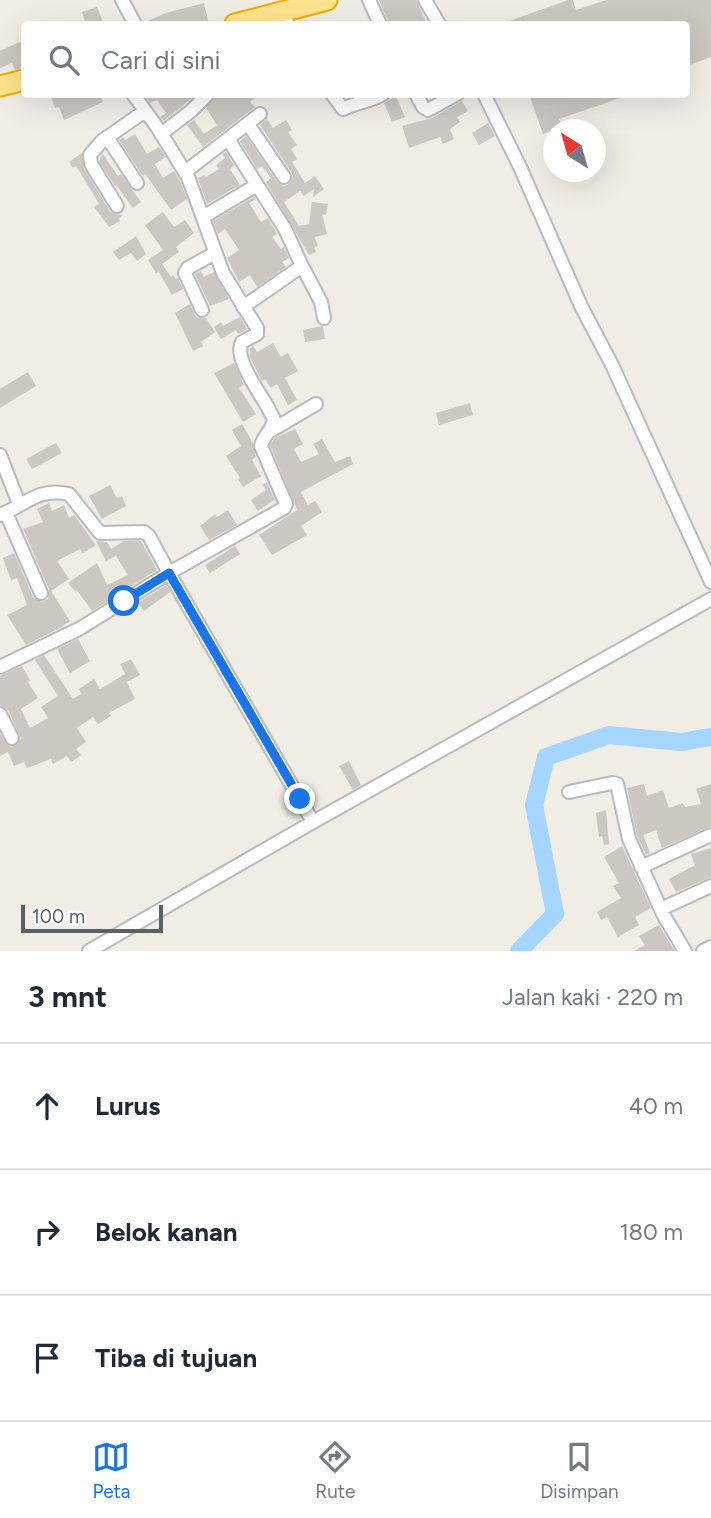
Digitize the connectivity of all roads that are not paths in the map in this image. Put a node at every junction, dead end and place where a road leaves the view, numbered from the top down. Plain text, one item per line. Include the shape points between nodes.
1 (121, 0) edge
2 (327, 0) edge
3 (369, 0) edge
4 (425, 0) edge
5 (284, 18) edge
6 (133, 21) edge
7 (260, 21) edge
8 (379, 21) edge
9 (437, 21) edge
10 (21, 80) edge
11 (0, 86) edge
12 (136, 98) edge
13 (204, 98) edge
14 (335, 98) edge
15 (376, 98) edge
16 (418, 98) edge
17 (450, 98) edge
18 (486, 98) edge
19 (145, 111) junction
20 (261, 114) dead end
21 (248, 124) junction
22 (161, 134) junction
23 (107, 137) junction
24 (228, 139) junction
25 (185, 172) junction
26 (284, 177) dead end
27 (137, 183) dead end
28 (257, 185) junction
29 (117, 206) dead end
30 (203, 218) junction
31 (215, 253) junction
32 (302, 266) junction
33 (243, 307) junction
34 (202, 310) dead end
35 (324, 318) dead end
36 (316, 404) dead end
37 (272, 430) junction
38 (0, 455) edge
39 (19, 504) junction
40 (3, 514) edge
41 (169, 573) junction
42 (711, 582) edge
43 (41, 593) dead end
44 (711, 600) edge
45 (0, 667) edge
46 (0, 713) edge
47 (12, 738) dead end
48 (569, 792) dead end
49 (313, 822) junction
50 (711, 835) edge
51 (641, 867) junction
52 (711, 886) edge
53 (660, 909) junction
54 (711, 947) edge
55 (89, 951) edge
56 (685, 951) edge
57 (703, 951) edge

1 - 6 street
2 - 5 highway
3 - 8 street
4 - 9 street
5 - 7 highway
10 - 11 highway
12 - 19 street
13 - 22 street
14 - 15 street via 343,109
16 - 17 street via 428,110
18 - 42 street
19 - 22 street
19 - 23 street
20 - 21 street
21 - 24 street
21 - 26 street
22 - 25 street
23 - 27 street
23 - 29 street via 90,155 91,164
24 - 25 street
24 - 28 street
25 - 30 street
28 - 30 street
28 - 32 street
30 - 31 street
31 - 33 street
31 - 34 street via 185,273
32 - 33 street
32 - 35 street
33 - 37 street via 258,332 242,342 239,352 271,411
36 - 37 street
37 - 41 street via 261,446 284,508
38 - 39 street
39 - 40 street
39 - 41 street via 47,493 69,494 100,533 144,532
40 - 43 street
41 - 45 street via 79,629
41 - 49 street
44 - 49 street
46 - 47 street
48 - 51 street via 617,784 629,839
49 - 55 street
50 - 51 street
51 - 53 street
52 - 53 street
53 - 56 street
54 - 57 street

